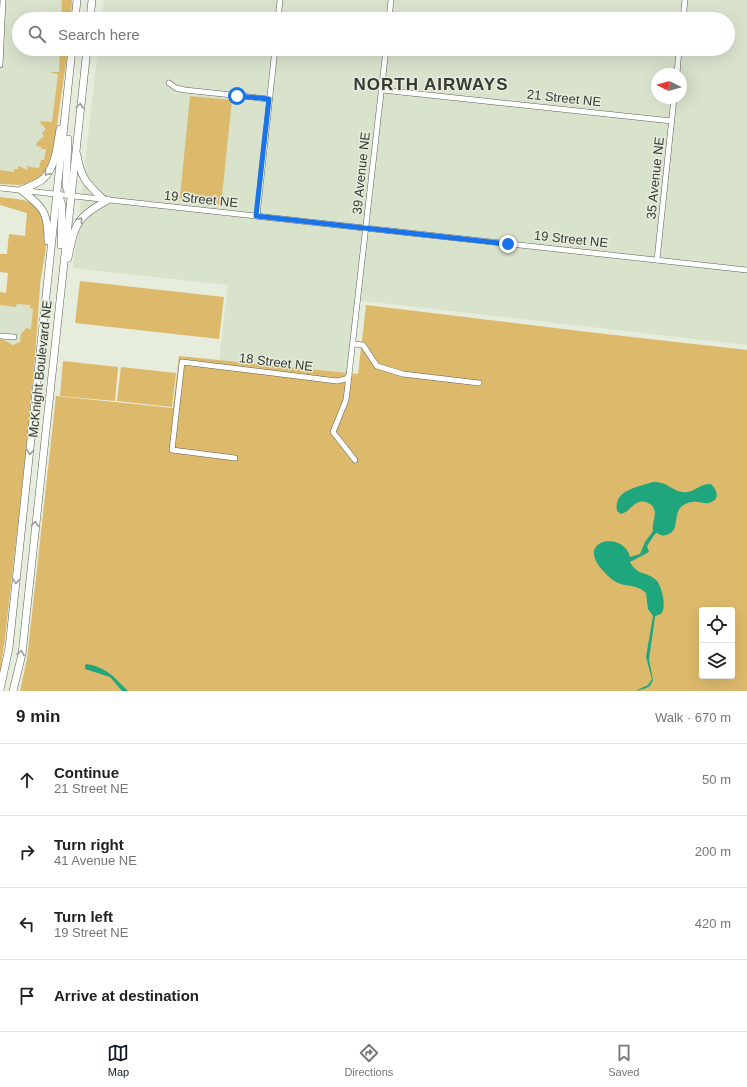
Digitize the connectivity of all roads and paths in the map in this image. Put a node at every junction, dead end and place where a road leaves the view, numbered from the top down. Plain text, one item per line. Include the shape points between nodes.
1 (3, 0) edge
2 (77, 0) edge
3 (92, 0) edge
4 (280, 0) edge
5 (391, 0) edge
6 (685, 0) edge
7 (76, 12) edge
8 (91, 12) edge
9 (279, 12) edge
10 (390, 12) edge
11 (684, 12) edge
12 (71, 56) edge
13 (86, 56) edge
14 (274, 56) edge
15 (385, 56) edge
16 (679, 56) edge
17 (0, 65) edge
18 (678, 68) edge
19 (169, 83) dead end
20 (382, 90) junction
21 (68, 96) junction
22 (269, 99) junction
23 (673, 104) edge
24 (66, 116) junction
25 (672, 121) junction
26 (76, 145) junction
27 (0, 188) edge
28 (21, 190) junction
29 (58, 194) junction
30 (70, 196) junction
31 (105, 200) junction
32 (256, 216) junction
33 (366, 228) junction
34 (657, 260) junction
35 (747, 270) edge
36 (62, 277) junction
37 (60, 297) junction
38 (45, 302) junction
39 (0, 336) edge
40 (14, 338) dead end
41 (354, 344) junction
42 (350, 372) junction
43 (479, 383) dead end
44 (235, 458) dead end
45 (355, 460) dead end
46 (0, 690) edge
47 (13, 691) edge

1 - 17 street
2 - 7 main road
3 - 8 main road
4 - 9 street
5 - 10 street
6 - 11 street
12 - 21 main road, McKnight Boulevard NE
26 -> 13 main road, McKnight Boulevard NE
14 - 22 street
15 - 20 street, 39 Avenue NE
16 - 18 street
19 - 22 street via 185,90
20 - 25 street, 21 Street NE
20 - 33 street, 39 Avenue NE
21 - 24 main road, McKnight Boulevard NE
21 -> 28 main road via 51,168 40,181
22 - 32 street
23 - 25 street, 35 Avenue NE
24 - 29 main road, McKnight Boulevard NE
24 - 30 main road via 66,186
25 - 34 street, 35 Avenue NE
26 - 30 main road, McKnight Boulevard NE
26 - 31 main road via 84,179
27 - 28 street, 19 Street NE
28 - 29 street, 19 Street NE
28 - 38 main road via 41,206 48,225
29 - 30 street, 19 Street NE
29 - 36 main road via 62,206
29 - 38 main road, McKnight Boulevard NE
30 - 31 street, 19 Street NE
30 - 36 main road, McKnight Boulevard NE
31 - 32 street, 19 Street NE
37 -> 31 main road via 77,223
32 - 33 street, 19 Street NE
33 - 34 street, 19 Street NE
33 - 41 street, 39 Avenue NE
34 - 35 street, 19 Street NE
36 - 37 main road, McKnight Boulevard NE
47 -> 37 main road, McKnight Boulevard NE via 22,654
38 -> 46 main road, McKnight Boulevard NE via 9,648
39 - 40 street
41 - 42 street, 39 Avenue NE
41 - 43 street via 363,344 377,366 403,374
42 - 44 street, 18 Street NE via 346,379 336,381 182,362 172,450
42 - 45 street, 39 Avenue NE via 346,400 333,432

